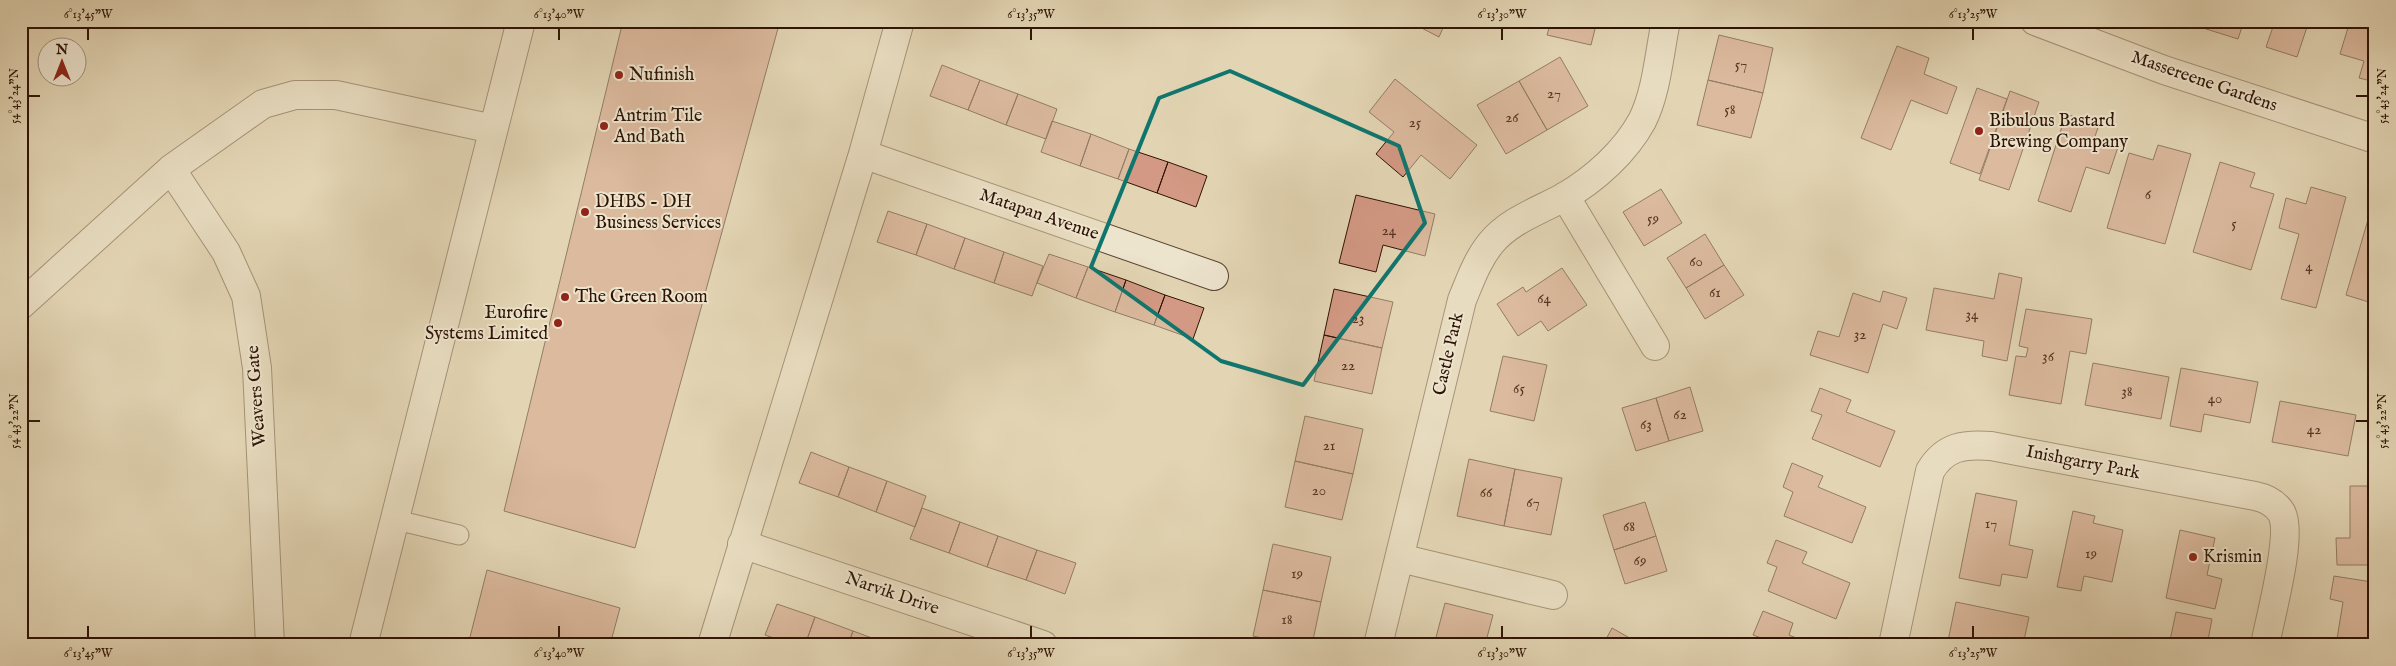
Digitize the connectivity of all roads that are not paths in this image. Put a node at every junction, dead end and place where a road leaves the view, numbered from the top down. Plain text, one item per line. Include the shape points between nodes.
1 (521, 21) edge
2 (900, 21) edge
3 (1666, 21) edge
4 (2035, 21) edge
5 (493, 129) junction
6 (2375, 139) edge
7 (863, 154) junction
8 (171, 169) junction
9 (1565, 196) junction
10 (1214, 276) dead end
11 (21, 305) edge
12 (1655, 346) dead end
13 (396, 520) junction
14 (459, 535) dead end
15 (742, 544) junction
16 (1400, 558) junction
17 (1553, 595) dead end
18 (270, 645) edge
19 (363, 645) edge
20 (712, 645) edge
21 (1043, 645) edge
22 (1378, 645) edge
23 (1893, 645) edge
24 (2265, 645) edge

1 - 5 street
2 - 7 street
3 - 9 street, Castle Park via 1650,99 1642,120 1619,154
4 - 6 street, Massereene Gardens via 2164,70
5 - 8 street via 336,95 295,95 263,104
5 - 13 street
7 - 10 street, Matapan Avenue
7 - 15 street
8 - 11 street
8 - 18 street, Weavers Gate via 226,252 246,296 257,368
9 - 12 street
9 - 16 street, Castle Park via 1507,228 1482,255 1472,273 1462,300
13 - 14 lane
13 - 19 street
15 - 20 street
15 - 21 street, Narvik Drive
16 - 17 street
16 - 22 street, Castle Park
23 - 24 street, Inishgarry Park via 1930,471 1950,449 1966,445 1991,446 2245,494 2272,503 2282,513 2286,533

